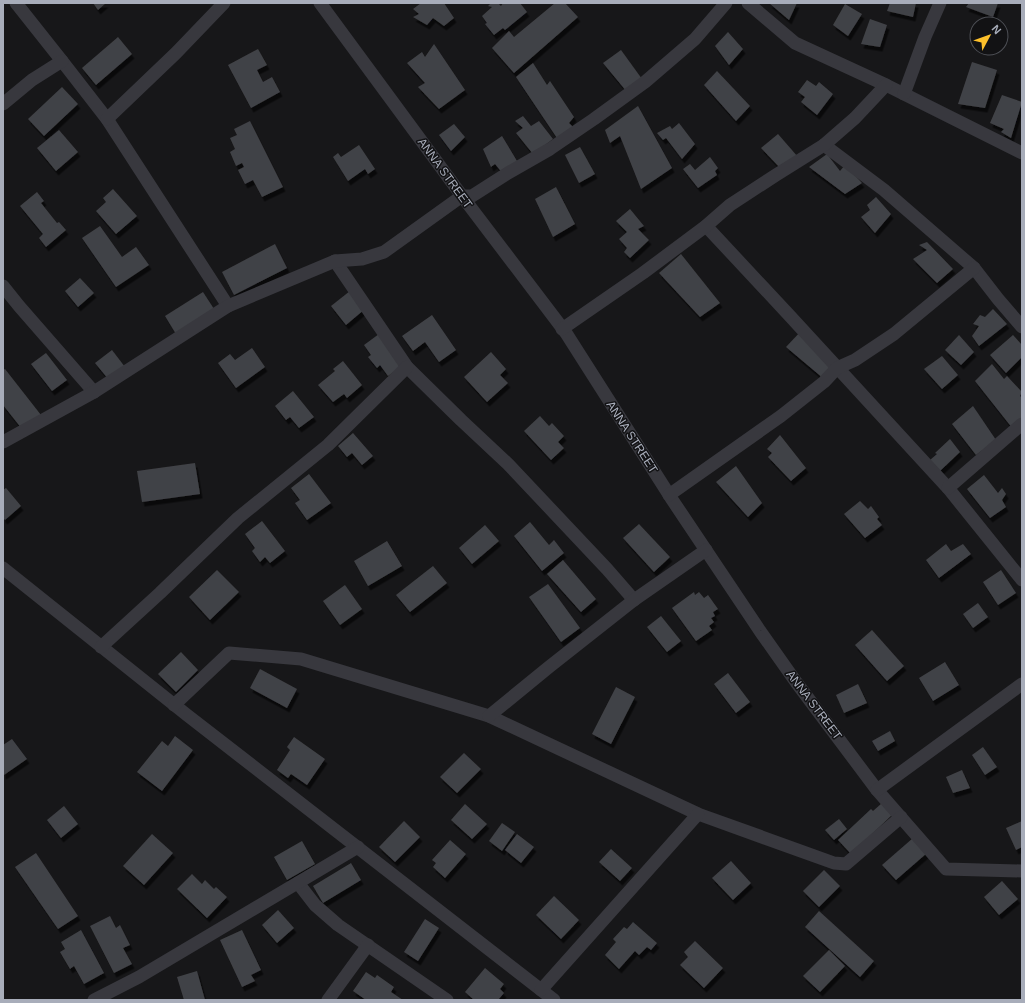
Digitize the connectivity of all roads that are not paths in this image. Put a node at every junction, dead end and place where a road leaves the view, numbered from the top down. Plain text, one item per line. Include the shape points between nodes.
1 (16, 3) edge
2 (224, 3) edge
3 (320, 3) edge
4 (726, 3) edge
5 (748, 3) edge
6 (940, 3) edge
7 (62, 60) junction
8 (886, 85) junction
9 (904, 94) junction
10 (3, 104) edge
11 (107, 119) junction
12 (824, 146) junction
13 (1022, 153) edge
14 (462, 196) junction
15 (706, 226) junction
16 (334, 261) junction
17 (974, 268) junction
18 (3, 286) edge
19 (228, 306) junction
20 (1022, 327) edge
21 (562, 329) junction
22 (408, 367) junction
23 (837, 368) junction
24 (94, 392) junction
25 (1022, 424) edge
26 (3, 442) edge
27 (948, 488) junction
28 (669, 495) junction
29 (706, 550) junction
30 (3, 568) edge
31 (1022, 580) edge
32 (634, 600) junction
33 (101, 647) junction
34 (1022, 684) edge
35 (174, 705) junction
36 (489, 716) junction
37 (877, 790) junction
38 (698, 814) junction
39 (901, 817) junction
40 (358, 847) junction
41 (1022, 871) edge
42 (298, 883) junction
43 (368, 945) junction
44 (541, 990) junction
45 (94, 1000) edge
46 (328, 1000) edge
47 (447, 1000) edge
48 (554, 1000) edge

1 - 7 street
2 - 11 street
3 - 14 street, ANNA STREET
4 - 14 street via 695,39 645,82 600,115 472,196
5 - 8 street via 795,42
6 - 9 street
7 - 10 street
7 - 11 street
8 - 9 street
8 - 12 street
9 - 13 street
11 - 19 street
12 - 15 street via 730,205
12 - 17 street via 884,190
14 - 16 street via 384,252 362,259
14 - 21 street, ANNA STREET
15 - 21 street
15 - 23 street
16 - 19 street
16 - 22 street
17 - 20 street
17 - 23 street via 894,334 855,360
18 - 24 street
19 - 24 street
21 - 28 street, ANNA STREET
22 - 32 street via 508,464
22 - 33 street via 328,445 238,518
23 - 27 street
23 - 28 street via 824,382 781,416
24 - 26 street
25 - 27 street
27 - 31 street
28 - 29 street, ANNA STREET
29 - 32 street
29 - 37 street, ANNA STREET via 760,631
30 - 33 street
32 - 36 street
33 - 35 street
34 - 37 street
35 - 36 street via 229,653 300,659
35 - 40 street
36 - 38 street
37 - 39 street, ANNA STREET
38 - 39 street via 834,863 846,864
38 - 44 street
39 - 41 street, ANNA STREET via 946,870
40 - 42 street
40 - 44 street
42 - 43 street via 315,905 338,925
42 - 45 street via 139,977
43 - 46 street
43 - 47 street
44 - 48 street

